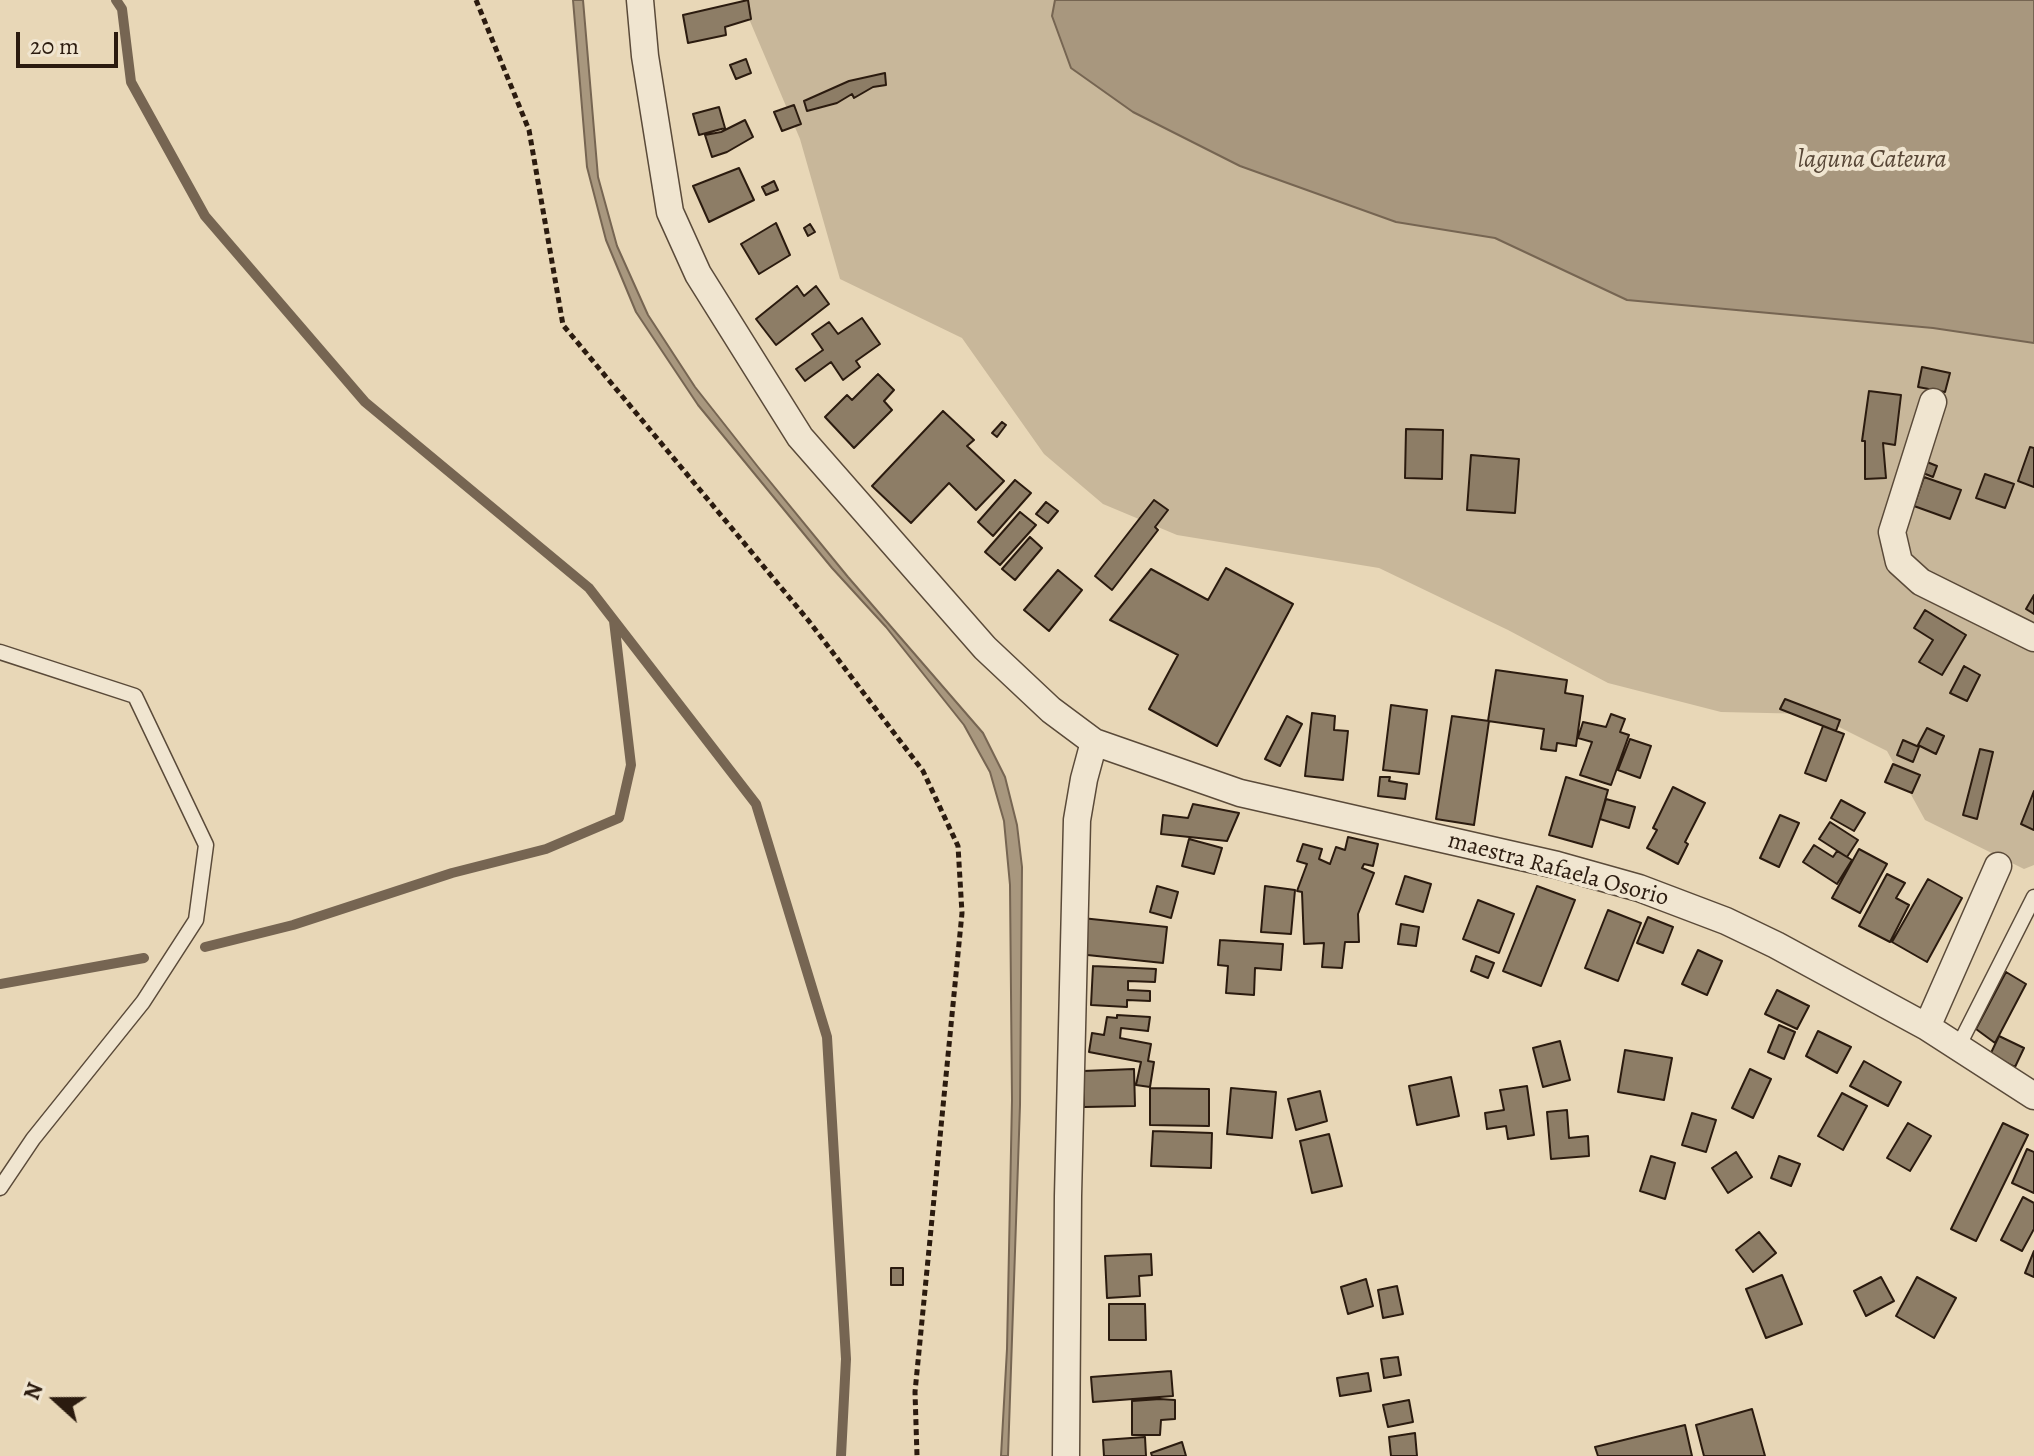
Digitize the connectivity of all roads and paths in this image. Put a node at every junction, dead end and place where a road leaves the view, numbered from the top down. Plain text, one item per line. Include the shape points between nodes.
1 (476, 0) edge
2 (640, 0) edge
3 (1933, 402) dead end
4 (2034, 638) edge
5 (0, 652) edge
6 (1094, 742) junction
7 (1998, 866) dead end
8 (2034, 897) edge
9 (1927, 1027) junction
10 (1958, 1047) junction
11 (2034, 1096) edge
12 (0, 1188) edge
13 (917, 1456) edge
14 (1066, 1456) edge

1 - 13 path via 529,130 563,325 808,620 923,771 958,846 962,913 915,1392
2 - 6 street, maestra Rafaela Osorio via 670,212 726,320 800,437 985,648
3 - 4 street via 1892,532 1899,562 1921,582
5 - 12 lane via 135,696 206,845 196,920 143,1002
6 - 9 street, maestra Rafaela Osorio via 1240,793 1639,888 1776,945
6 - 14 street via 1077,820
7 - 9 street
8 - 10 lane
9 - 10 street, maestra Rafaela Osorio
10 - 11 street, maestra Rafaela Osorio

